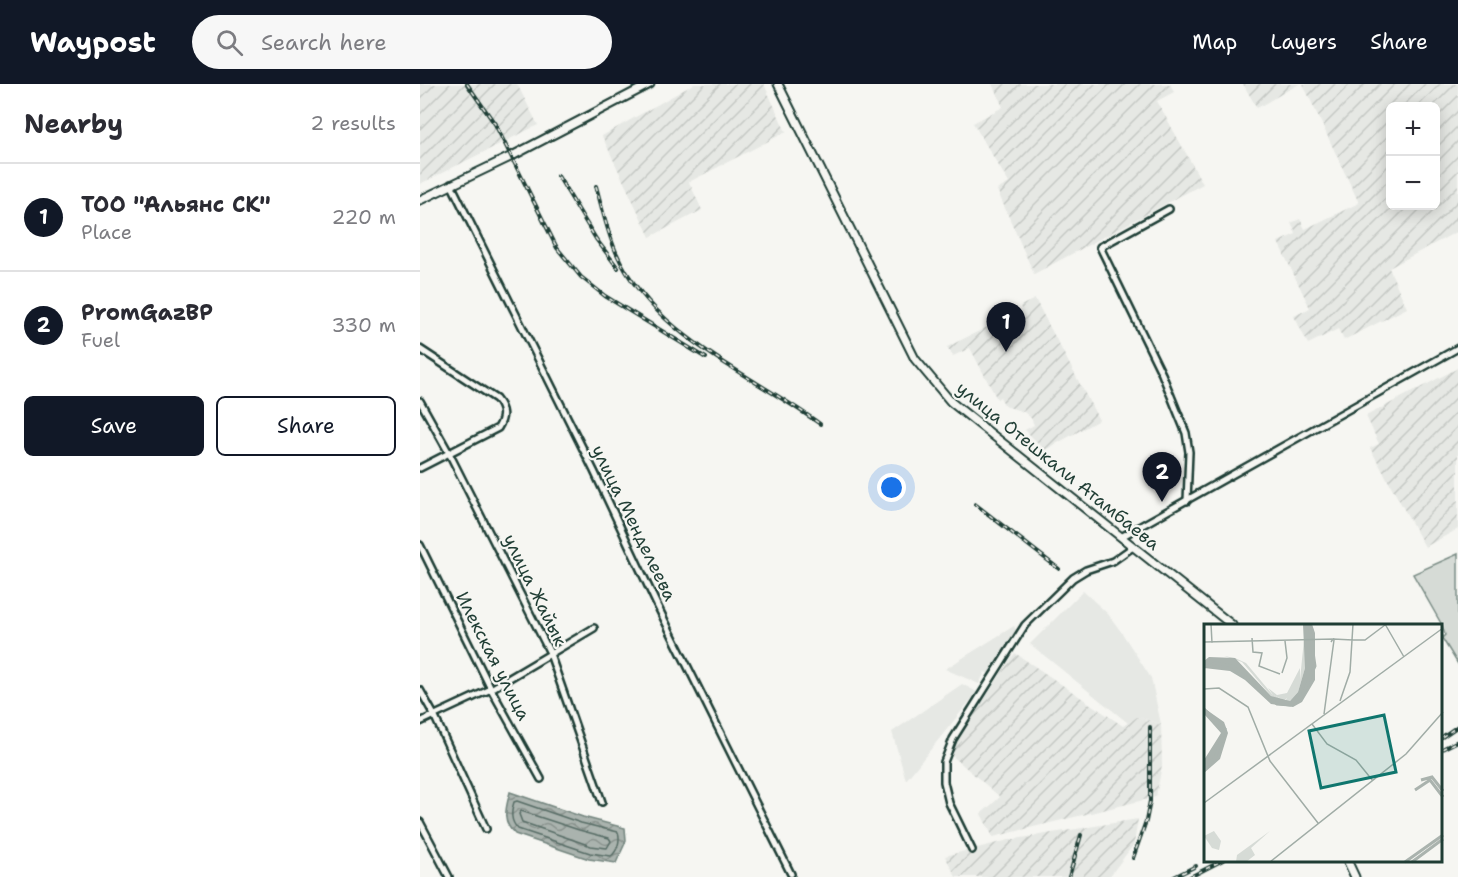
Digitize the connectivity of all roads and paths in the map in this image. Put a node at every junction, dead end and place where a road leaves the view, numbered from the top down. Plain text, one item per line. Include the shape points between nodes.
1 (650, 84) edge
2 (778, 84) edge
3 (451, 184) junction
4 (420, 200) edge
5 (1169, 209) dead end
6 (420, 348) edge
7 (1458, 348) edge
8 (420, 401) edge
9 (449, 453) junction
10 (420, 468) edge
11 (1187, 501) junction
12 (1121, 537) junction
13 (420, 545) edge
14 (1134, 547) junction
15 (1231, 624) edge
16 (594, 628) dead end
17 (550, 654) junction
18 (491, 689) junction
19 (420, 690) edge
20 (434, 715) junction
21 (420, 722) edge
22 (541, 779) dead end
23 (602, 802) dead end
24 (420, 822) edge
25 (486, 828) dead end
26 (972, 850) dead end
27 (1348, 862) edge
28 (791, 874) dead end
29 (449, 877) edge
30 (1355, 877) edge

1 - 3 street
2 - 12 street, улица Отешкали Атамбаева via 915,359 951,402
3 - 4 street
3 - 28 street, улица Менделеева
5 - 11 street via 1100,247 1186,433
6 - 9 street via 496,399 503,411 498,428
7 - 11 street
8 - 9 street, улица Жайык
9 - 10 street
9 - 17 street, улица Жайык
11 - 12 street
12 - 14 street, улица Отешкали Атамбаева
13 - 18 street, Илекская улица
14 - 15 street, улица Отешкали Атамбаева
14 - 26 street via 1074,578 1025,625 952,739 944,762 944,782
16 - 17 street
17 - 18 street
17 - 23 street, улица Жайык
18 - 20 street
18 - 22 street, Илекская улица
19 - 20 street
20 - 21 street
20 - 25 street
24 - 29 street
27 - 30 street

